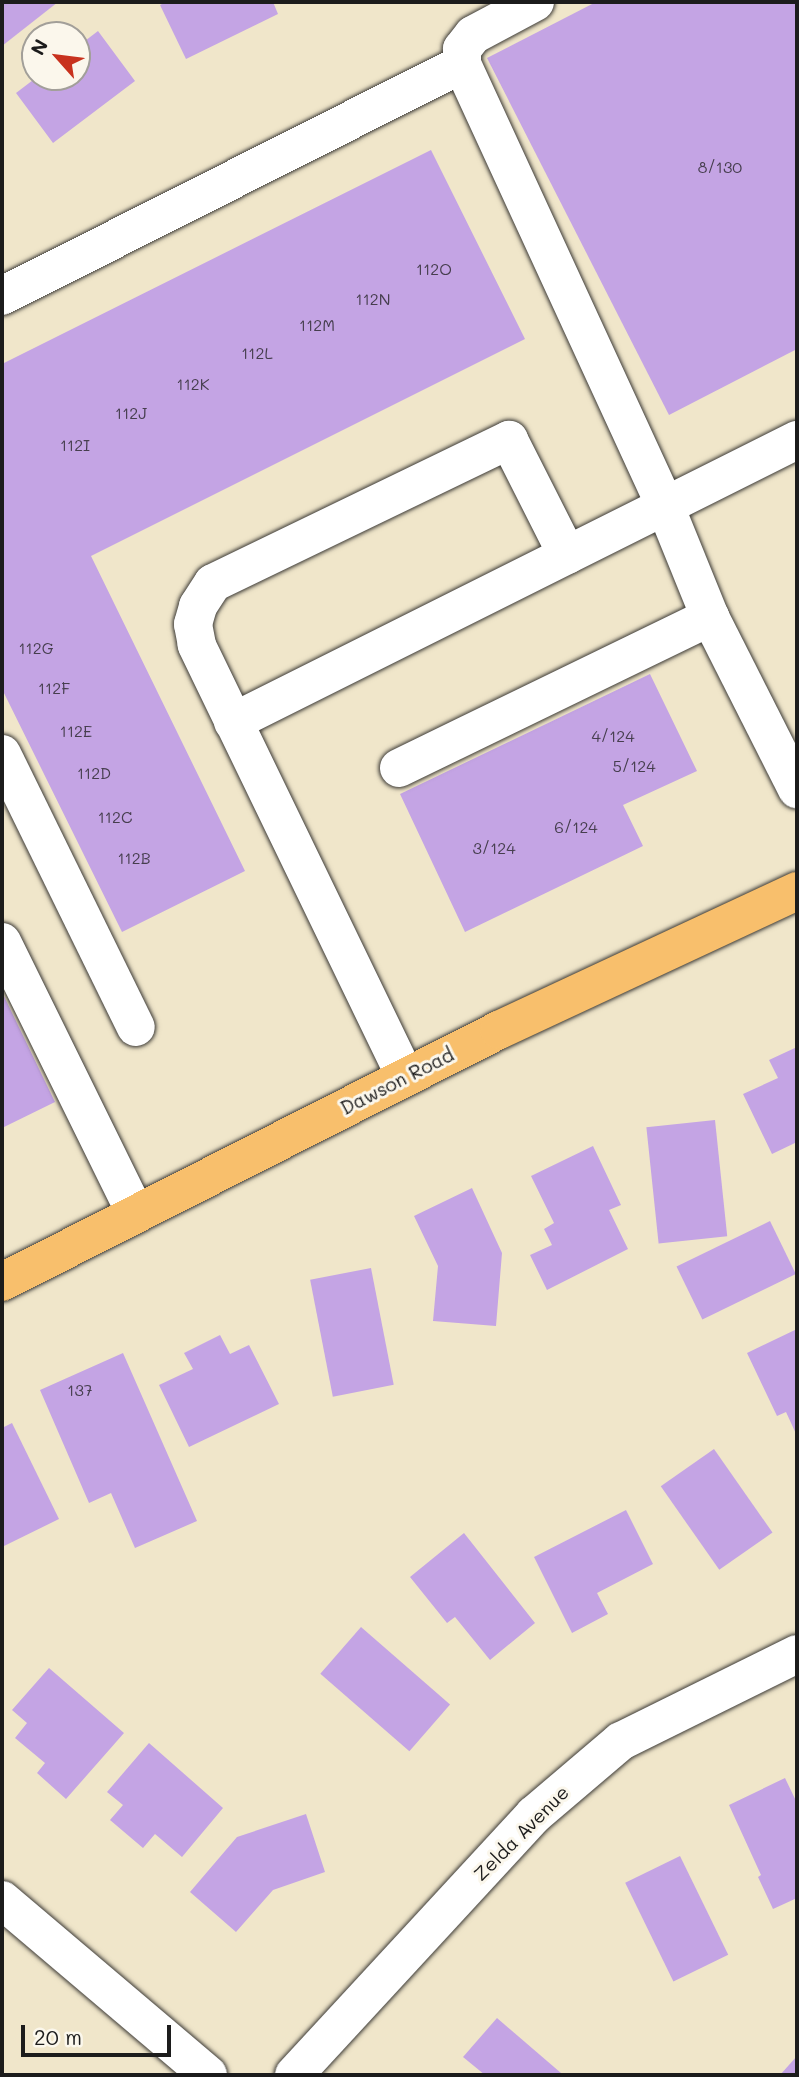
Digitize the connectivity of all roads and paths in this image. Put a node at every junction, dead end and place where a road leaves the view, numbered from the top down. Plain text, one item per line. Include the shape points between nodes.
1 (536, 2) edge
2 (462, 64) junction
3 (2, 296) edge
4 (797, 440) edge
5 (665, 506) junction
6 (567, 555) junction
7 (710, 617) junction
8 (233, 722) junction
9 (2, 754) edge
10 (399, 768) dead end
11 (797, 789) edge
12 (797, 891) edge
13 (2, 942) edge
14 (136, 1027) dead end
15 (405, 1076) junction
16 (136, 1214) junction
17 (2, 1282) edge
18 (797, 1654) edge
19 (2, 1900) edge
20 (208, 2075) edge
21 (294, 2075) edge

1 - 2 street via 473,35 462,49
2 - 3 street
2 - 5 street
4 - 5 street
5 - 6 street
5 - 7 street
6 - 8 street
6 - 8 street via 509,440 247,565 213,583 193,624 197,645
7 - 10 street
7 - 11 street
8 - 15 street
9 - 14 street
12 - 15 main road, Dawson Road
13 - 16 street
15 - 16 main road, Dawson Road
16 - 17 main road, Dawson Road
18 - 21 street, Zelda Avenue via 621,1741 534,1815
19 - 20 street

